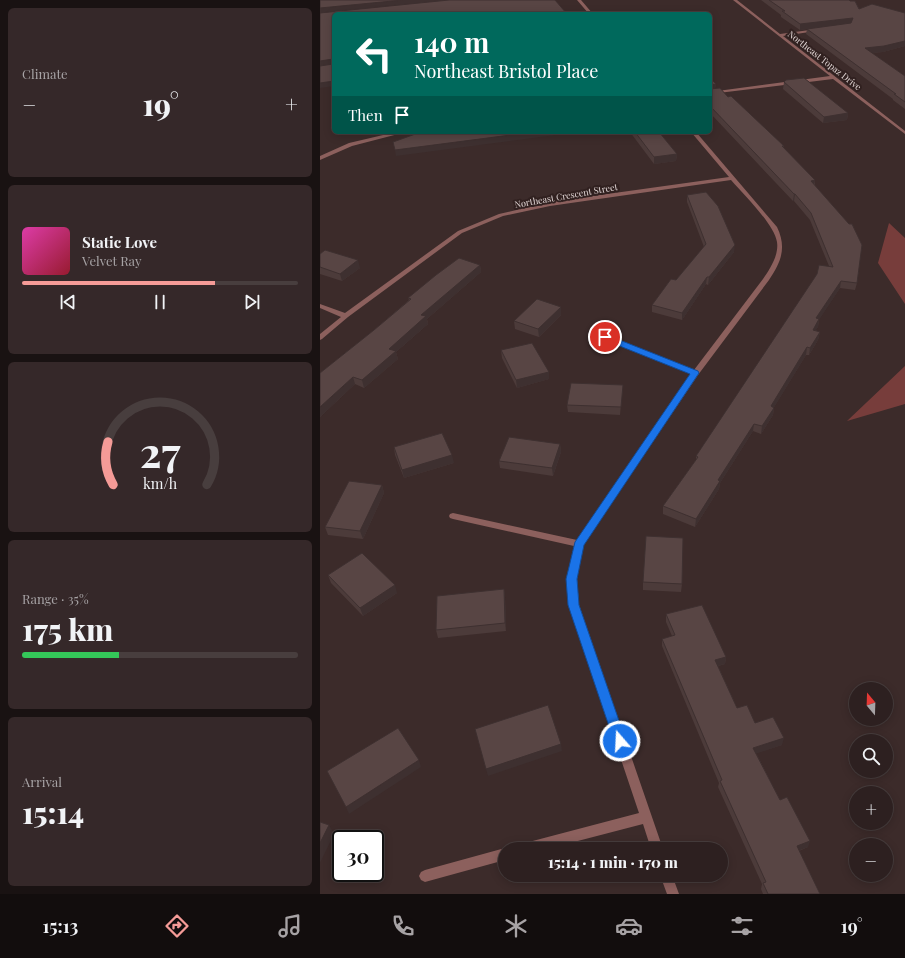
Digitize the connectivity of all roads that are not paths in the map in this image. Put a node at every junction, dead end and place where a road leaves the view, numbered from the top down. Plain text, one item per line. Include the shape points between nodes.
1 (579, 0) edge
2 (735, 0) edge
3 (589, 12) edge
4 (819, 30) edge
5 (779, 35) junction
6 (834, 77) junction
7 (712, 93) edge
8 (905, 133) edge
9 (393, 134) edge
10 (695, 134) edge
11 (320, 158) edge
12 (733, 178) junction
13 (320, 306) edge
14 (346, 316) junction
15 (605, 337) dead end
16 (320, 338) edge
17 (695, 373) junction
18 (453, 516) dead end
19 (579, 544) junction
20 (646, 817) junction
21 (552, 842) edge
22 (655, 842) edge
23 (498, 856) edge
24 (425, 876) dead end
25 (669, 882) edge
26 (673, 894) edge

1 - 3 street
2 - 5 street, Northeast Topaz Drive
4 - 5 street
5 - 6 street, Northeast Topaz Drive
6 - 7 street
6 - 8 street, Northeast Topaz Drive
9 - 11 street via 370,138 333,150
10 - 12 street
12 - 14 street, Northeast Crescent Street via 550,204 501,215 460,232
12 - 17 street via 775,228 780,243 776,264
13 - 14 street
14 - 16 street, Northeast Crescent Street
15 - 17 street
17 - 19 street
18 - 19 street
19 - 20 street via 572,579 574,605
20 - 21 street
20 - 22 street
23 - 24 street
25 - 26 street

